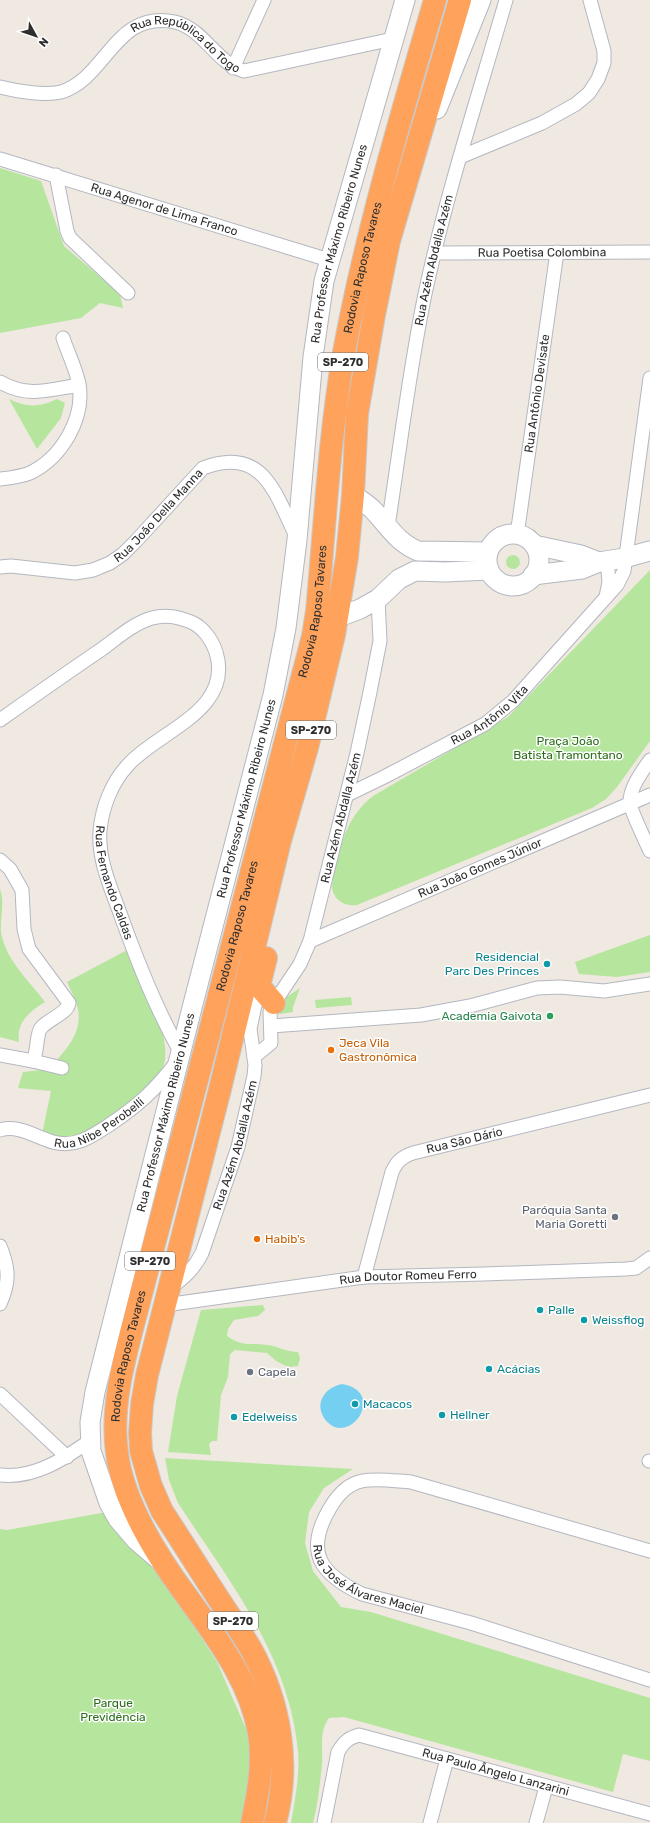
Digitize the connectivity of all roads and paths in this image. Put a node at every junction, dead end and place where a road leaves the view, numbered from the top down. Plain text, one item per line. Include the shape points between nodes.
1 (264, 0) edge
2 (405, 0) edge
3 (426, 0) edge
4 (435, 0) edge
5 (460, 0) edge
6 (481, 0) edge
7 (506, 0) edge
8 (590, 0) edge
9 (393, 39) junction
10 (419, 54) junction
11 (233, 68) junction
12 (0, 87) edge
13 (460, 157) junction
14 (0, 159) edge
15 (411, 167) junction
16 (56, 175) junction
17 (557, 252) junction
18 (650, 252) edge
19 (435, 253) junction
20 (329, 260) junction
21 (128, 293) dead end
22 (63, 338) dead end
23 (650, 378) edge
24 (0, 382) edge
25 (79, 385) junction
26 (0, 479) edge
27 (353, 495) junction
28 (388, 526) junction
29 (517, 534) junction
30 (297, 540) junction
31 (534, 545) junction
32 (650, 552) edge
33 (610, 560) junction
34 (488, 561) junction
35 (0, 567) edge
36 (533, 575) junction
37 (378, 599) junction
38 (336, 618) junction
39 (0, 720) edge
40 (650, 760) edge
41 (346, 795) junction
42 (650, 795) edge
43 (630, 803) junction
44 (280, 841) junction
45 (650, 852) edge
46 (0, 860) edge
47 (310, 941) junction
48 (650, 984) edge
49 (259, 986) junction
50 (274, 1003) junction
51 (271, 1026) junction
52 (0, 1055) edge
53 (180, 1056) junction
54 (254, 1057) junction
55 (33, 1061) junction
56 (62, 1068) dead end
57 (650, 1095) edge
58 (0, 1130) edge
59 (0, 1246) edge
60 (650, 1258) edge
61 (364, 1277) junction
62 (166, 1297) junction
63 (0, 1304) edge
64 (0, 1394) edge
65 (90, 1440) junction
66 (67, 1457) junction
67 (0, 1475) edge
68 (650, 1551) edge
69 (169, 1570) junction
70 (650, 1680) edge
71 (447, 1759) junction
72 (546, 1787) junction
73 (646, 1817) edge
74 (252, 1823) edge
75 (275, 1823) edge
76 (324, 1823) edge
77 (430, 1823) edge
78 (536, 1823) edge

1 - 11 street
2 - 9 main road, Rua Professor Máximo Ribeiro Nunes
3 - 10 highway
4 - 10 highway, Rodovia Raposo Tavares / SP-270
5 - 15 highway, Rodovia Raposo Tavares / SP-270
6 - 15 main road
7 - 13 street, Rua Azém Abdalla Azém
8 - 13 street via 604,51 604,63 589,93 576,104 542,123
9 - 11 street, Rua República do Togo via 256,69 244,71
9 - 20 main road, Rua Professor Máximo Ribeiro Nunes
10 - 69 highway, Rodovia Raposo Tavares / SP-270 via 359,281 344,353 333,424 313,636 139,1302 118,1399 115,1426 123,1483 145,1530
11 - 12 street, Rua República do Togo via 191,29 175,22 159,21 144,23 128,30 88,73 76,84 61,92 48,94
13 - 19 street, Rua Azém Abdalla Azém
14 - 16 street, Rua Agenor de Lima Franco
15 - 27 highway, Rodovia Raposo Tavares / SP-270 via 389,241 374,315 357,414
16 - 20 street, Rua Agenor de Lima Franco
16 - 21 street via 70,238
17 - 18 street, Rua Poetisa Colombina
17 - 19 street, Rua Poetisa Colombina
17 - 29 street, Rua Antônio Devisate
19 - 28 street, Rua Azém Abdalla Azém via 416,341
20 - 30 main road, Rua Professor Máximo Ribeiro Nunes via 312,357
22 - 25 street
23 - 33 street, Rua Antônio Vita
24 - 25 street via 12,389 30,392
25 - 26 street via 79,409 73,428 61,447 47,461 30,472 14,478
27 - 28 main road via 375,511
27 - 38 highway, Rodovia Raposo Tavares / SP-270 via 347,557
28 - 34 main road via 401,542 418,551
29 - 31 main road
29 - 34 main road via 499,538 492,544
30 - 35 street, Rua João Della Manna via 270,482 260,472 247,464 218,462 203,468 136,541 110,563 93,570 75,572
30 - 53 main road, Rua Professor Máximo Ribeiro Nunes via 286,628 273,696
31 - 33 main road
31 - 36 main road via 538,560
32 - 33 main road
33 - 36 main road via 582,569
33 - 41 street, Rua Antônio Vita via 624,571 621,579 605,601 514,701 485,724 384,778
34 - 36 main road via 497,580 509,585 522,584
34 - 37 main road via 416,571 399,579
37 - 38 main road
37 - 41 street, Rua Azém Abdalla Azém via 380,641
38 - 44 highway, Rodovia Raposo Tavares / SP-270 via 307,748
39 - 53 street, Rua Fernando Caldas via 151,618 171,616 194,623 206,633 213,644 217,654 218,671 211,697 192,716 128,764 112,789 100,830 100,850 107,877 158,1011
40 - 43 street via 636,782
41 - 47 street, Rua Azém Abdalla Azém
42 - 43 street, Rua João Gomes Júnior
43 - 45 street
43 - 47 street, Rua João Gomes Júnior
44 - 49 highway via 284,872 282,892
44 - 62 highway, Rodovia Raposo Tavares / SP-270
46 - 55 street via 10,869 22,890 24,929 29,949 69,1003 40,1028 37,1054
47 - 50 street, Rua Azém Abdalla Azém via 300,964
48 - 51 street via 604,991 560,987 536,988 470,1006 421,1015
49 - 50 highway
49 - 54 street, Rua Azém Abdalla Azém via 250,1029
50 - 51 street, Rua Azém Abdalla Azém via 270,1012
51 - 54 street, Rua Azém Abdalla Azém via 270,1043
52 - 55 street
53 - 58 street, Rua Nibe Perobelli via 143,1102 92,1137 78,1143 54,1142 17,1129
53 - 65 main road, Rua Professor Máximo Ribeiro Nunes via 95,1392
54 - 62 street, Rua Azém Abdalla Azém via 254,1076 238,1148 202,1253 196,1265
55 - 56 street
57 - 61 street, Rua São Dário via 404,1157 398,1161 392,1172
59 - 63 street via 8,1277
60 - 61 street, Rua Doutor Romeu Ferro via 636,1268 626,1269
61 - 62 street, Rua Doutor Romeu Ferro
62 - 75 highway, Rodovia Raposo Tavares / SP-270 via 142,1404 141,1451 151,1486 162,1511 251,1649 265,1682 280,1728 283,1760 282,1787
64 - 66 street
65 - 66 street
65 - 69 main road, Rua Professor Máximo Ribeiro Nunes via 95,1465 109,1503 118,1519 136,1540
66 - 67 street via 24,1474
68 - 70 street, Rua José Álvares Maciel via 411,1482 389,1480 361,1481 345,1489 336,1498 322,1521 317,1545 319,1556 330,1575 362,1594 471,1623
69 - 74 highway, Rodovia Raposo Tavares / SP-270 via 229,1657 253,1710 261,1754
71 - 72 street, Rua Paulo Ângelo Lanzarini
71 - 76 street, Rua Paulo Ângelo Lanzarini via 359,1735 350,1738 338,1752
71 - 77 street
72 - 73 street, Rua Paulo Ângelo Lanzarini
72 - 78 street

